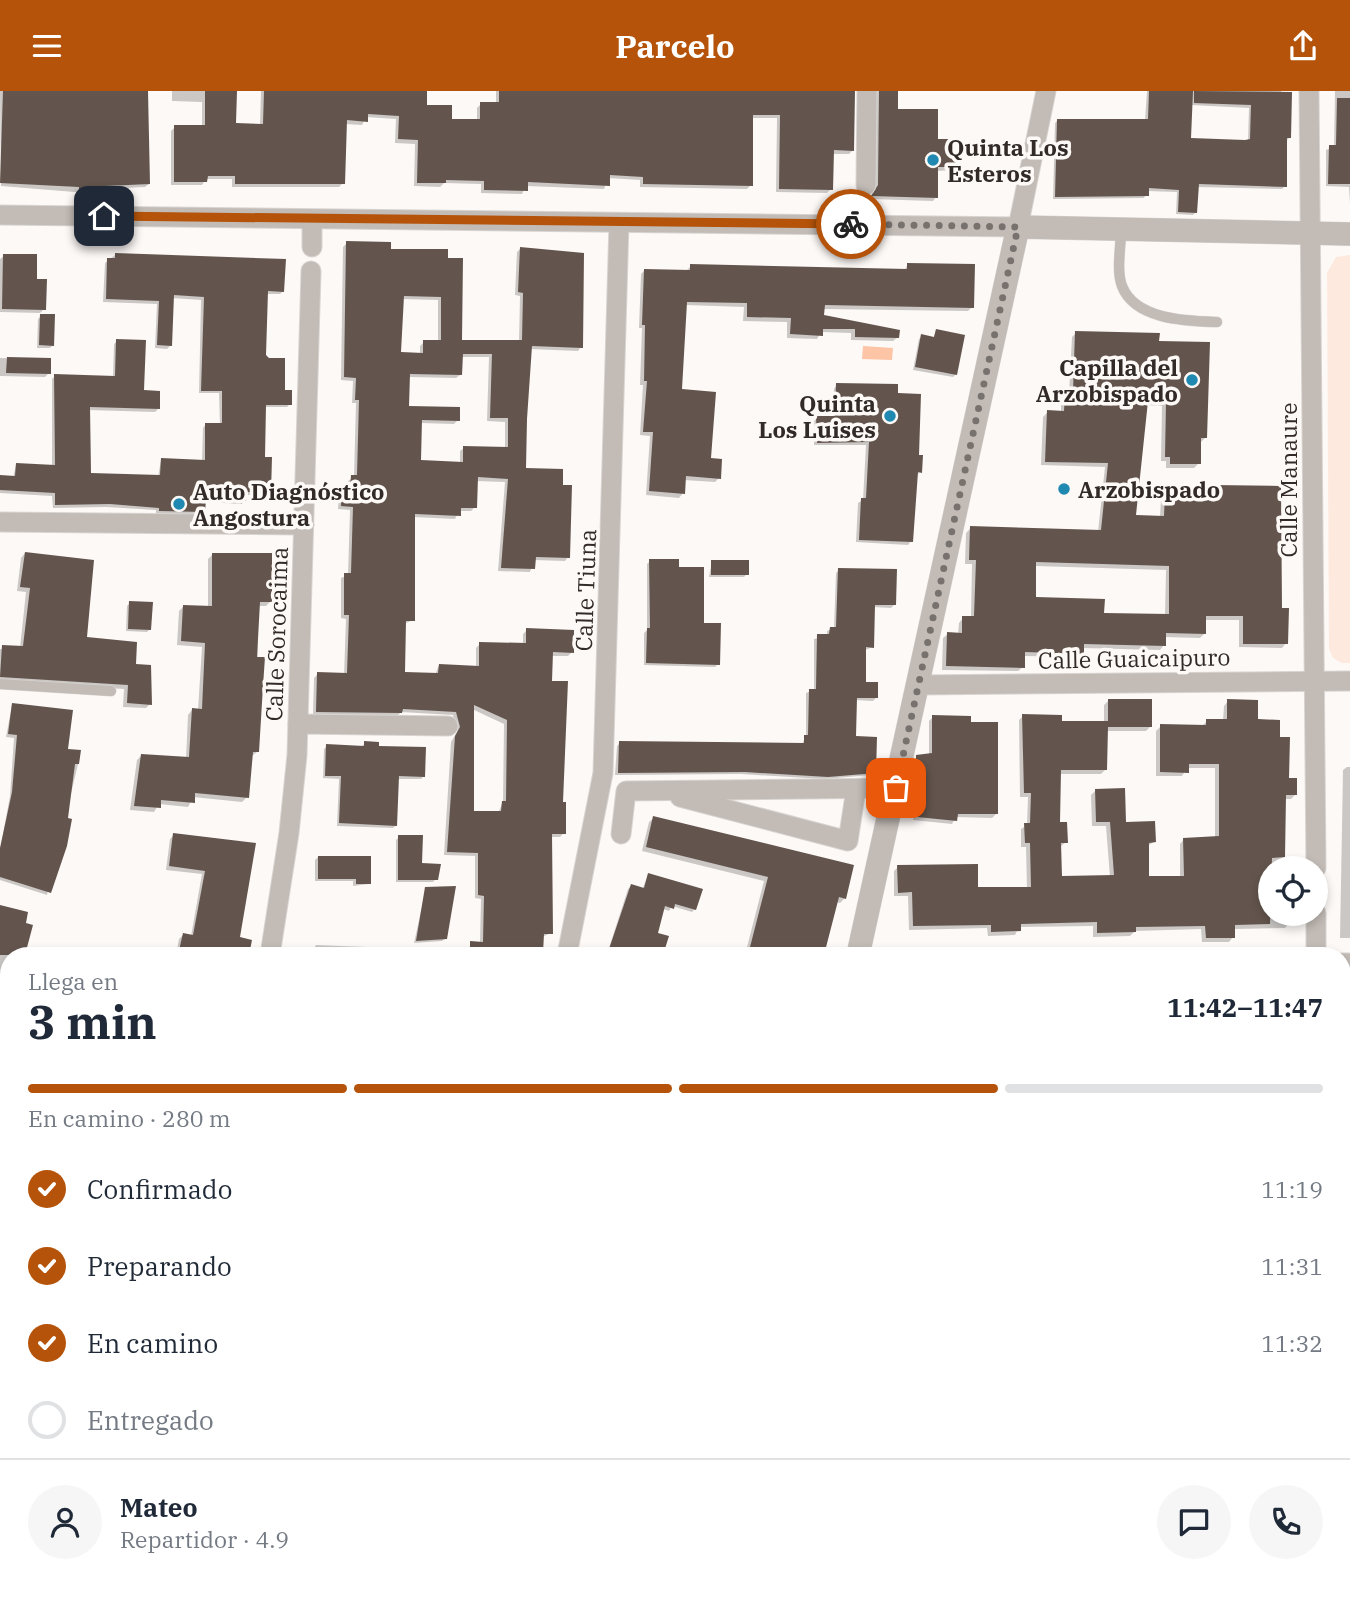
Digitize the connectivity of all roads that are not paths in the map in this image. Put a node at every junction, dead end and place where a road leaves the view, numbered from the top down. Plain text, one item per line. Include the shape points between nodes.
1 (867, 91) edge
2 (1046, 91) edge
3 (1309, 91) edge
4 (866, 185) dead end
5 (0, 215) edge
6 (312, 220) junction
7 (619, 223) junction
8 (1018, 227) junction
9 (1121, 230) junction
10 (1310, 233) junction
11 (1350, 234) edge
12 (312, 247) dead end
13 (311, 271) dead end
14 (1217, 322) dead end
15 (0, 522) edge
16 (304, 525) junction
17 (1314, 681) junction
18 (1350, 681) edge
19 (0, 684) edge
20 (918, 685) junction
21 (111, 691) dead end
22 (298, 724) junction
23 (448, 726) dead end
24 (896, 788) junction
25 (856, 789) junction
26 (654, 790) junction
27 (621, 834) dead end
28 (1316, 856) edge
29 (1316, 926) edge
30 (271, 947) edge
31 (569, 947) edge
32 (860, 947) edge
33 (1316, 947) edge

1 - 4 street
2 - 8 street
3 - 10 street, Calle Manaure
5 - 6 street
6 - 7 street
6 - 12 street
7 - 8 street
7 - 31 street, Calle Tiuna via 603,773
8 - 9 street
8 - 20 street
9 - 10 street
9 - 14 lane via 1121,279 1132,301 1174,318
10 - 11 street
10 - 17 street, Calle Manaure
13 - 16 street, Calle Sorocaima
15 - 16 street
16 - 22 street, Calle Sorocaima
17 - 18 street, Calle Guaicaipuro
17 - 20 street, Calle Guaicaipuro
17 - 28 street, Calle Manaure
19 - 21 lane
20 - 24 street
22 - 23 street
22 - 30 street, Calle Sorocaima via 294,792
24 - 25 street
24 - 32 street
25 - 26 street
25 - 26 street via 848,841
26 - 27 street via 626,791
29 - 33 street

